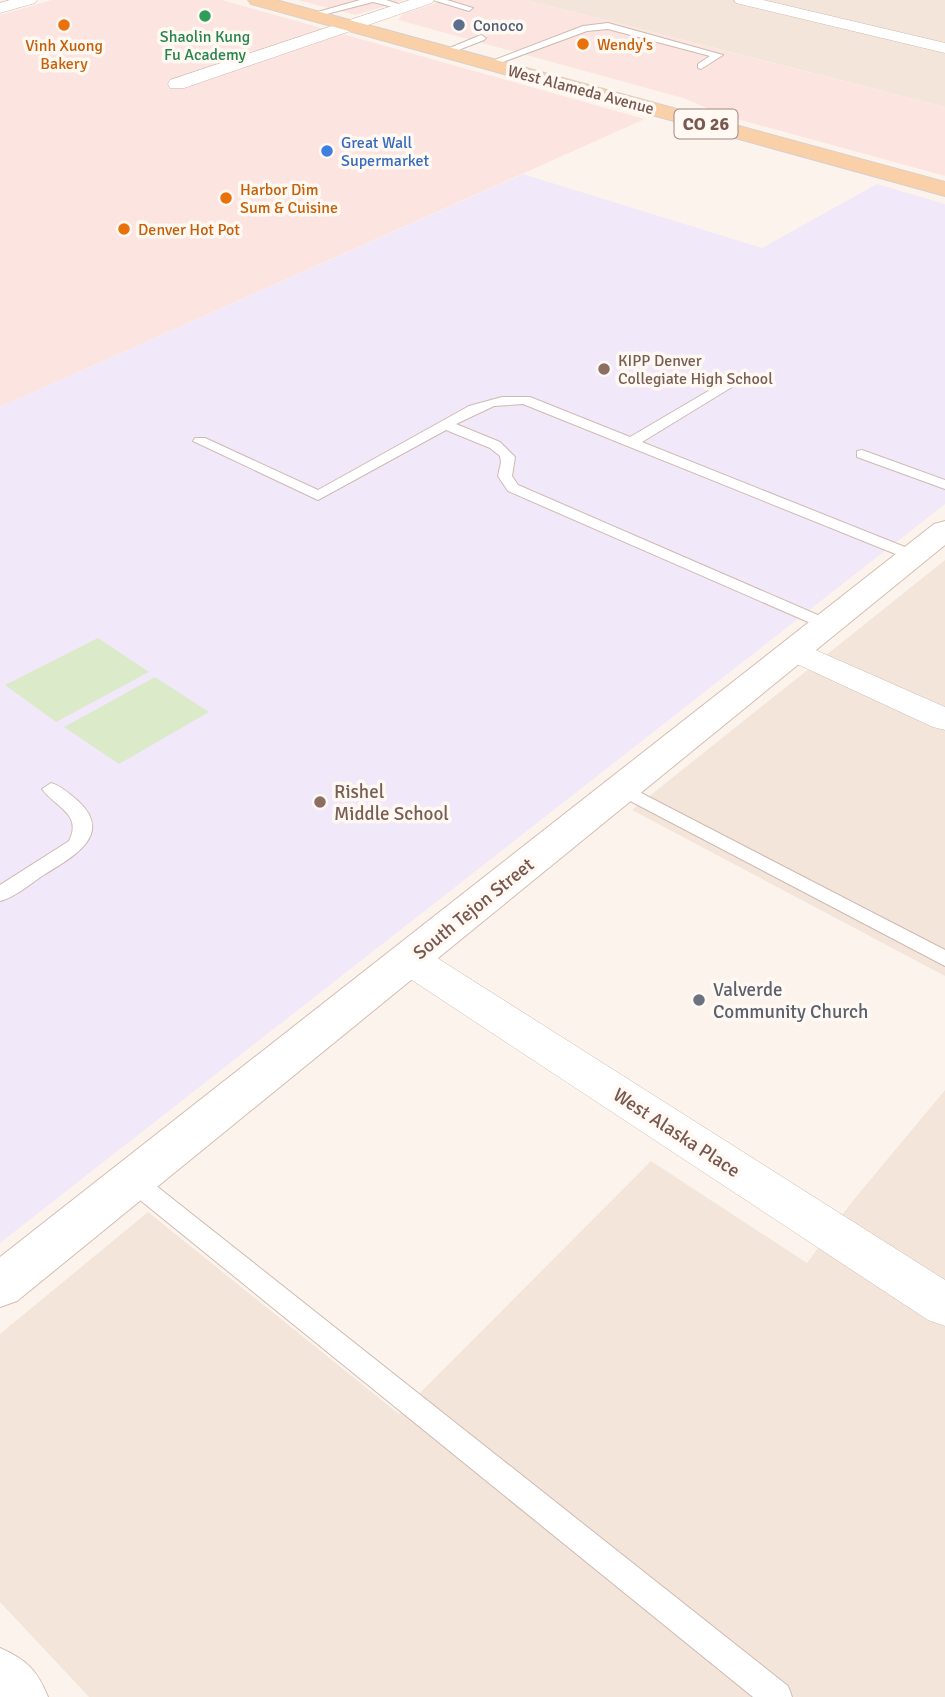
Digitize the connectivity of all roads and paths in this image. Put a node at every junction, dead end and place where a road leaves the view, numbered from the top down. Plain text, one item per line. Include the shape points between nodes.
1 (30, 0) edge
2 (257, 0) edge
3 (370, 0) edge
4 (376, 0) edge
5 (426, 0) edge
6 (437, 0) edge
7 (742, 0) edge
8 (404, 7) junction
9 (0, 8) edge
10 (469, 8) dead end
11 (311, 15) junction
12 (349, 26) junction
13 (481, 38) dead end
14 (945, 48) edge
15 (445, 52) junction
16 (489, 64) junction
17 (701, 66) dead end
18 (177, 84) dead end
19 (945, 189) edge
20 (727, 384) dead end
21 (445, 425) junction
22 (200, 441) dead end
23 (632, 442) junction
24 (862, 454) dead end
25 (945, 485) edge
26 (935, 541) edge
27 (828, 625) junction
28 (795, 651) junction
29 (945, 720) edge
30 (51, 789) dead end
31 (622, 789) junction
32 (0, 894) edge
33 (409, 959) junction
34 (945, 959) edge
35 (132, 1180) junction
36 (0, 1286) edge
37 (945, 1305) edge
38 (0, 1678) edge
39 (18, 1697) edge
40 (777, 1697) edge

1 - 9 street
2 - 11 main road, West Alameda Avenue / CO 26
3 - 11 lane
4 - 8 lane
5 - 8 street
6 - 10 lane
7 - 14 street
8 - 12 street
11 - 12 main road, West Alameda Avenue / CO 26
12 - 15 main road, West Alameda Avenue / CO 26
12 - 18 street
13 - 15 lane
15 - 16 main road, West Alameda Avenue / CO 26
16 - 17 lane via 586,28 608,26 718,55
16 - 19 main road, West Alameda Avenue / CO 26
20 - 23 lane
21 - 22 lane via 318,496
21 - 23 lane via 483,403 525,400
21 - 27 lane via 507,454 505,476 513,488
23 - 26 lane
24 - 25 lane
26 - 27 street, South Tejon Street
27 - 28 street, South Tejon Street
28 - 29 street
28 - 31 street, South Tejon Street
30 - 32 lane via 79,813 85,822 84,833 76,845
31 - 33 street, South Tejon Street
31 - 34 lane
33 - 35 street, South Tejon Street
33 - 37 street, West Alaska Place
35 - 36 street, South Tejon Street
35 - 40 lane
38 - 39 street

